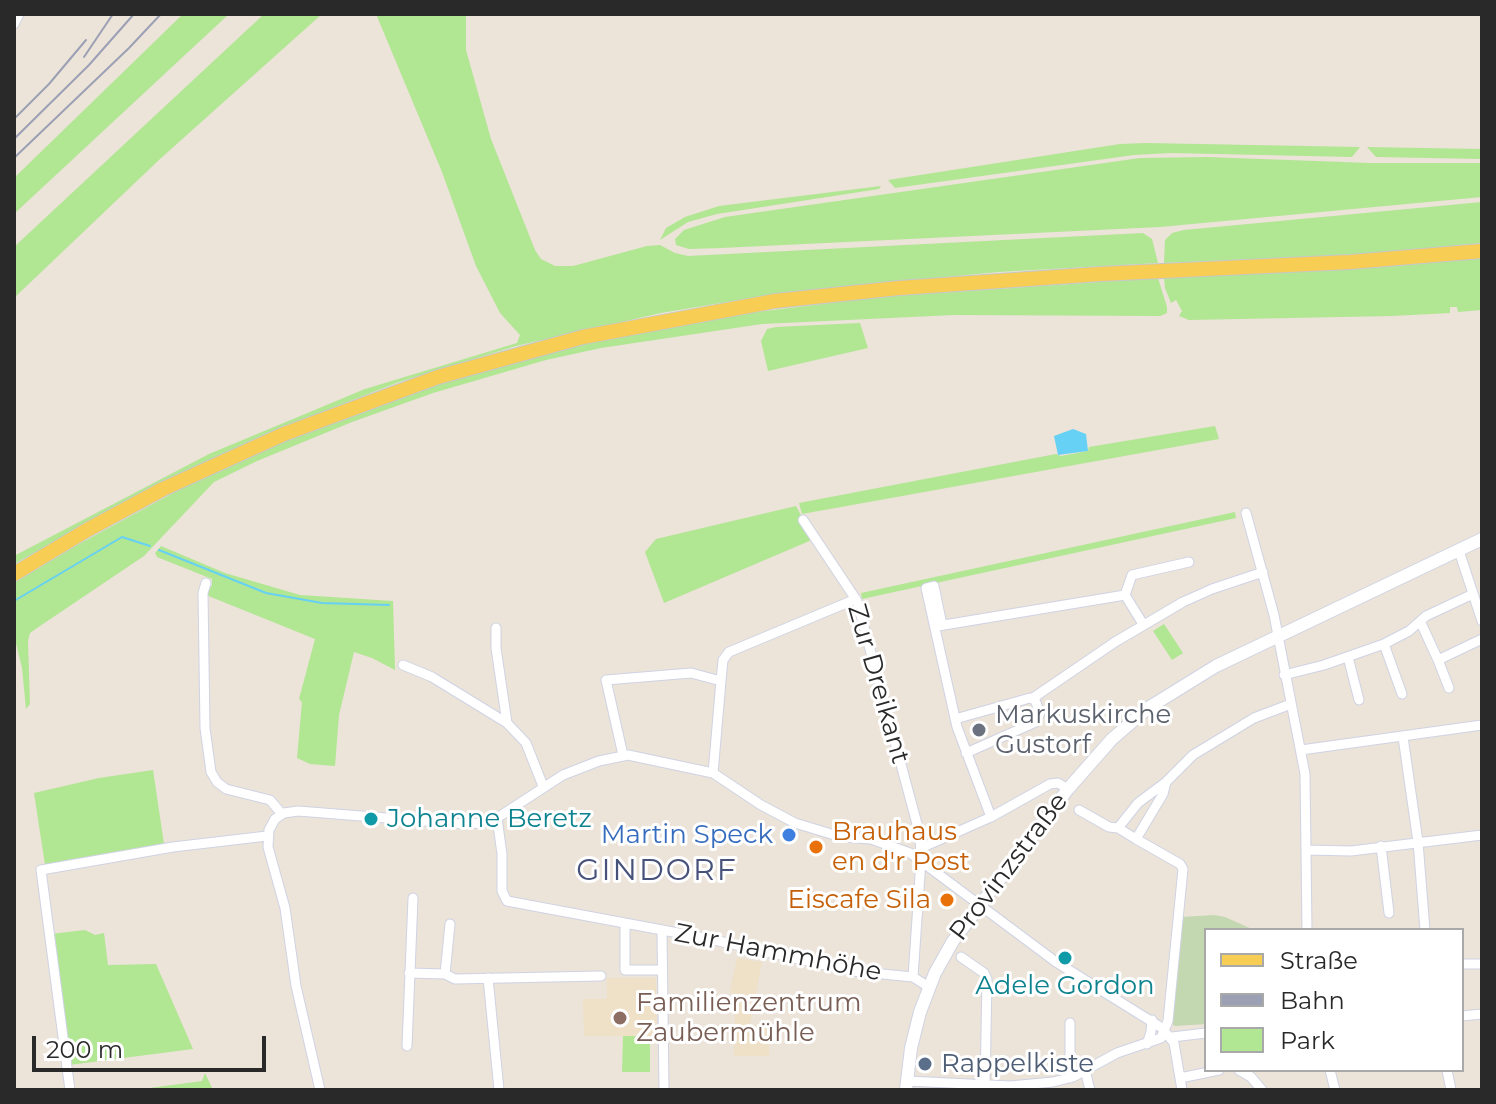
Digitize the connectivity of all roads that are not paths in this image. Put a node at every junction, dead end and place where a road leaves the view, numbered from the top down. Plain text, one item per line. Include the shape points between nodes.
1 (19, 14) edge
2 (14, 24) edge
3 (1482, 251) edge
4 (1246, 513) dead end
5 (803, 520) dead end
6 (1482, 539) edge
7 (1459, 551) junction
8 (1189, 562) dead end
9 (1263, 572) junction
10 (14, 574) edge
11 (206, 583) dead end
12 (1473, 594) junction
13 (1125, 595) junction
14 (856, 599) junction
15 (1481, 616) edge
16 (1421, 623) junction
17 (1143, 624) junction
18 (496, 628) dead end
19 (1277, 636) junction
20 (1482, 639) edge
21 (1384, 644) junction
22 (1348, 657) junction
23 (1438, 660) junction
24 (403, 665) dead end
25 (1284, 675) junction
26 (721, 681) junction
27 (1449, 688) dead end
28 (1402, 694) dead end
29 (1033, 698) junction
30 (1359, 700) dead end
31 (1291, 704) junction
32 (955, 719) junction
33 (507, 723) junction
34 (1482, 725) edge
35 (1403, 737) junction
36 (1301, 750) junction
37 (966, 753) junction
38 (623, 755) junction
39 (713, 773) junction
40 (1166, 782) junction
41 (543, 786) junction
42 (1068, 789) junction
43 (1079, 810) dead end
44 (282, 814) junction
45 (991, 817) junction
46 (497, 818) junction
47 (1118, 828) junction
48 (1482, 835) edge
49 (267, 836) junction
50 (1136, 839) junction
51 (1418, 842) junction
52 (1381, 846) junction
53 (921, 848) junction
54 (1307, 850) junction
55 (921, 860) junction
56 (413, 898) dead end
57 (979, 905) junction
58 (1389, 913) dead end
59 (450, 924) dead end
60 (625, 924) junction
61 (1307, 928) edge
62 (1425, 928) edge
63 (662, 930) junction
64 (961, 957) dead end
65 (662, 970) junction
66 (409, 973) junction
67 (445, 974) junction
68 (601, 976) dead end
69 (913, 977) junction
70 (488, 978) junction
71 (929, 987) junction
72 (1152, 1020) junction
73 (1070, 1023) dead end
74 (1204, 1033) edge
75 (1169, 1034) junction
76 (1147, 1044) junction
77 (407, 1046) dead end
78 (1085, 1070) junction
79 (1209, 1072) edge
80 (1242, 1072) edge
81 (1070, 1078) junction
82 (1180, 1078) junction
83 (906, 1085) edge
84 (985, 1085) junction
85 (972, 1087) edge
86 (70, 1090) edge
87 (320, 1090) edge
88 (499, 1090) edge
89 (664, 1090) edge
90 (1090, 1090) edge
91 (1182, 1090) edge
92 (1262, 1090) edge

1 - 2 street
3 - 10 main road via 899,288 775,301 583,337 438,377 284,434 163,489
4 - 9 street
5 - 14 street, Zur Dreikant
6 - 7 street, Provinzstraße
7 - 12 street
7 - 19 street, Provinzstraße
8 - 13 street via 1132,575
9 - 17 street via 1204,592
9 - 19 street
11 - 44 street via 205,728 211,772 226,789 270,800
12 - 15 street
12 - 16 street
13 - 17 street
13 - 32 street via 938,625
14 - 26 street via 729,652
14 - 53 street, Zur Dreikant
16 - 21 street
16 - 23 street
17 - 29 street
18 - 33 street
19 - 25 street
19 - 42 street, Provinzstraße via 1148,708
20 - 23 street
21 - 22 street
21 - 28 street
22 - 25 street
22 - 30 street
23 - 27 street
24 - 33 street
25 - 31 street
26 - 38 street via 688,672 606,680
26 - 39 street
29 - 32 street
29 - 37 street via 1040,713 1037,721
31 - 36 street
31 - 40 street via 1212,742
32 - 37 street
33 - 41 street via 524,739
34 - 35 street
35 - 36 street
35 - 51 street
36 - 54 street
37 - 45 street
38 - 39 street
38 - 41 street
39 - 55 street via 795,823 841,837 871,839
40 - 47 street via 1143,797
40 - 50 street
41 - 46 street
42 - 45 street via 1050,784
42 - 57 street, Provinzstraße
43 - 47 street
44 - 46 street via 304,811 472,824
44 - 49 street
45 - 53 street
46 - 60 street, Zur Hammhöhe via 505,900
47 - 50 street
48 - 51 street
49 - 86 street via 41,870
49 - 87 street
50 - 75 street via 1183,869
51 - 52 street
51 - 62 street
52 - 54 street
52 - 58 street
53 - 55 street, Zur Dreikant
54 - 61 street
55 - 57 street
55 - 69 street, Zur Dreikant
56 - 66 street
57 - 71 street, Provinzstraße
57 - 72 street via 1083,981
59 - 67 street
60 - 63 street, Zur Hammhöhe
60 - 65 street via 625,970
63 - 65 street
63 - 69 street, Zur Hammhöhe via 852,971
64 - 84 street via 987,979
65 - 89 street
66 - 67 street
66 - 77 street
67 - 70 street via 453,979
68 - 70 street
69 - 71 street, Zur Hammhöhe
70 - 88 street
71 - 83 street, Provinzstraße
72 - 75 street
72 - 76 street
73 - 81 street
74 - 75 street
75 - 76 street
75 - 82 street
76 - 78 street
78 - 81 street
78 - 90 street
79 - 82 street
80 - 92 street
81 - 84 street via 1024,1086
82 - 91 street
83 - 85 street
84 - 85 street

